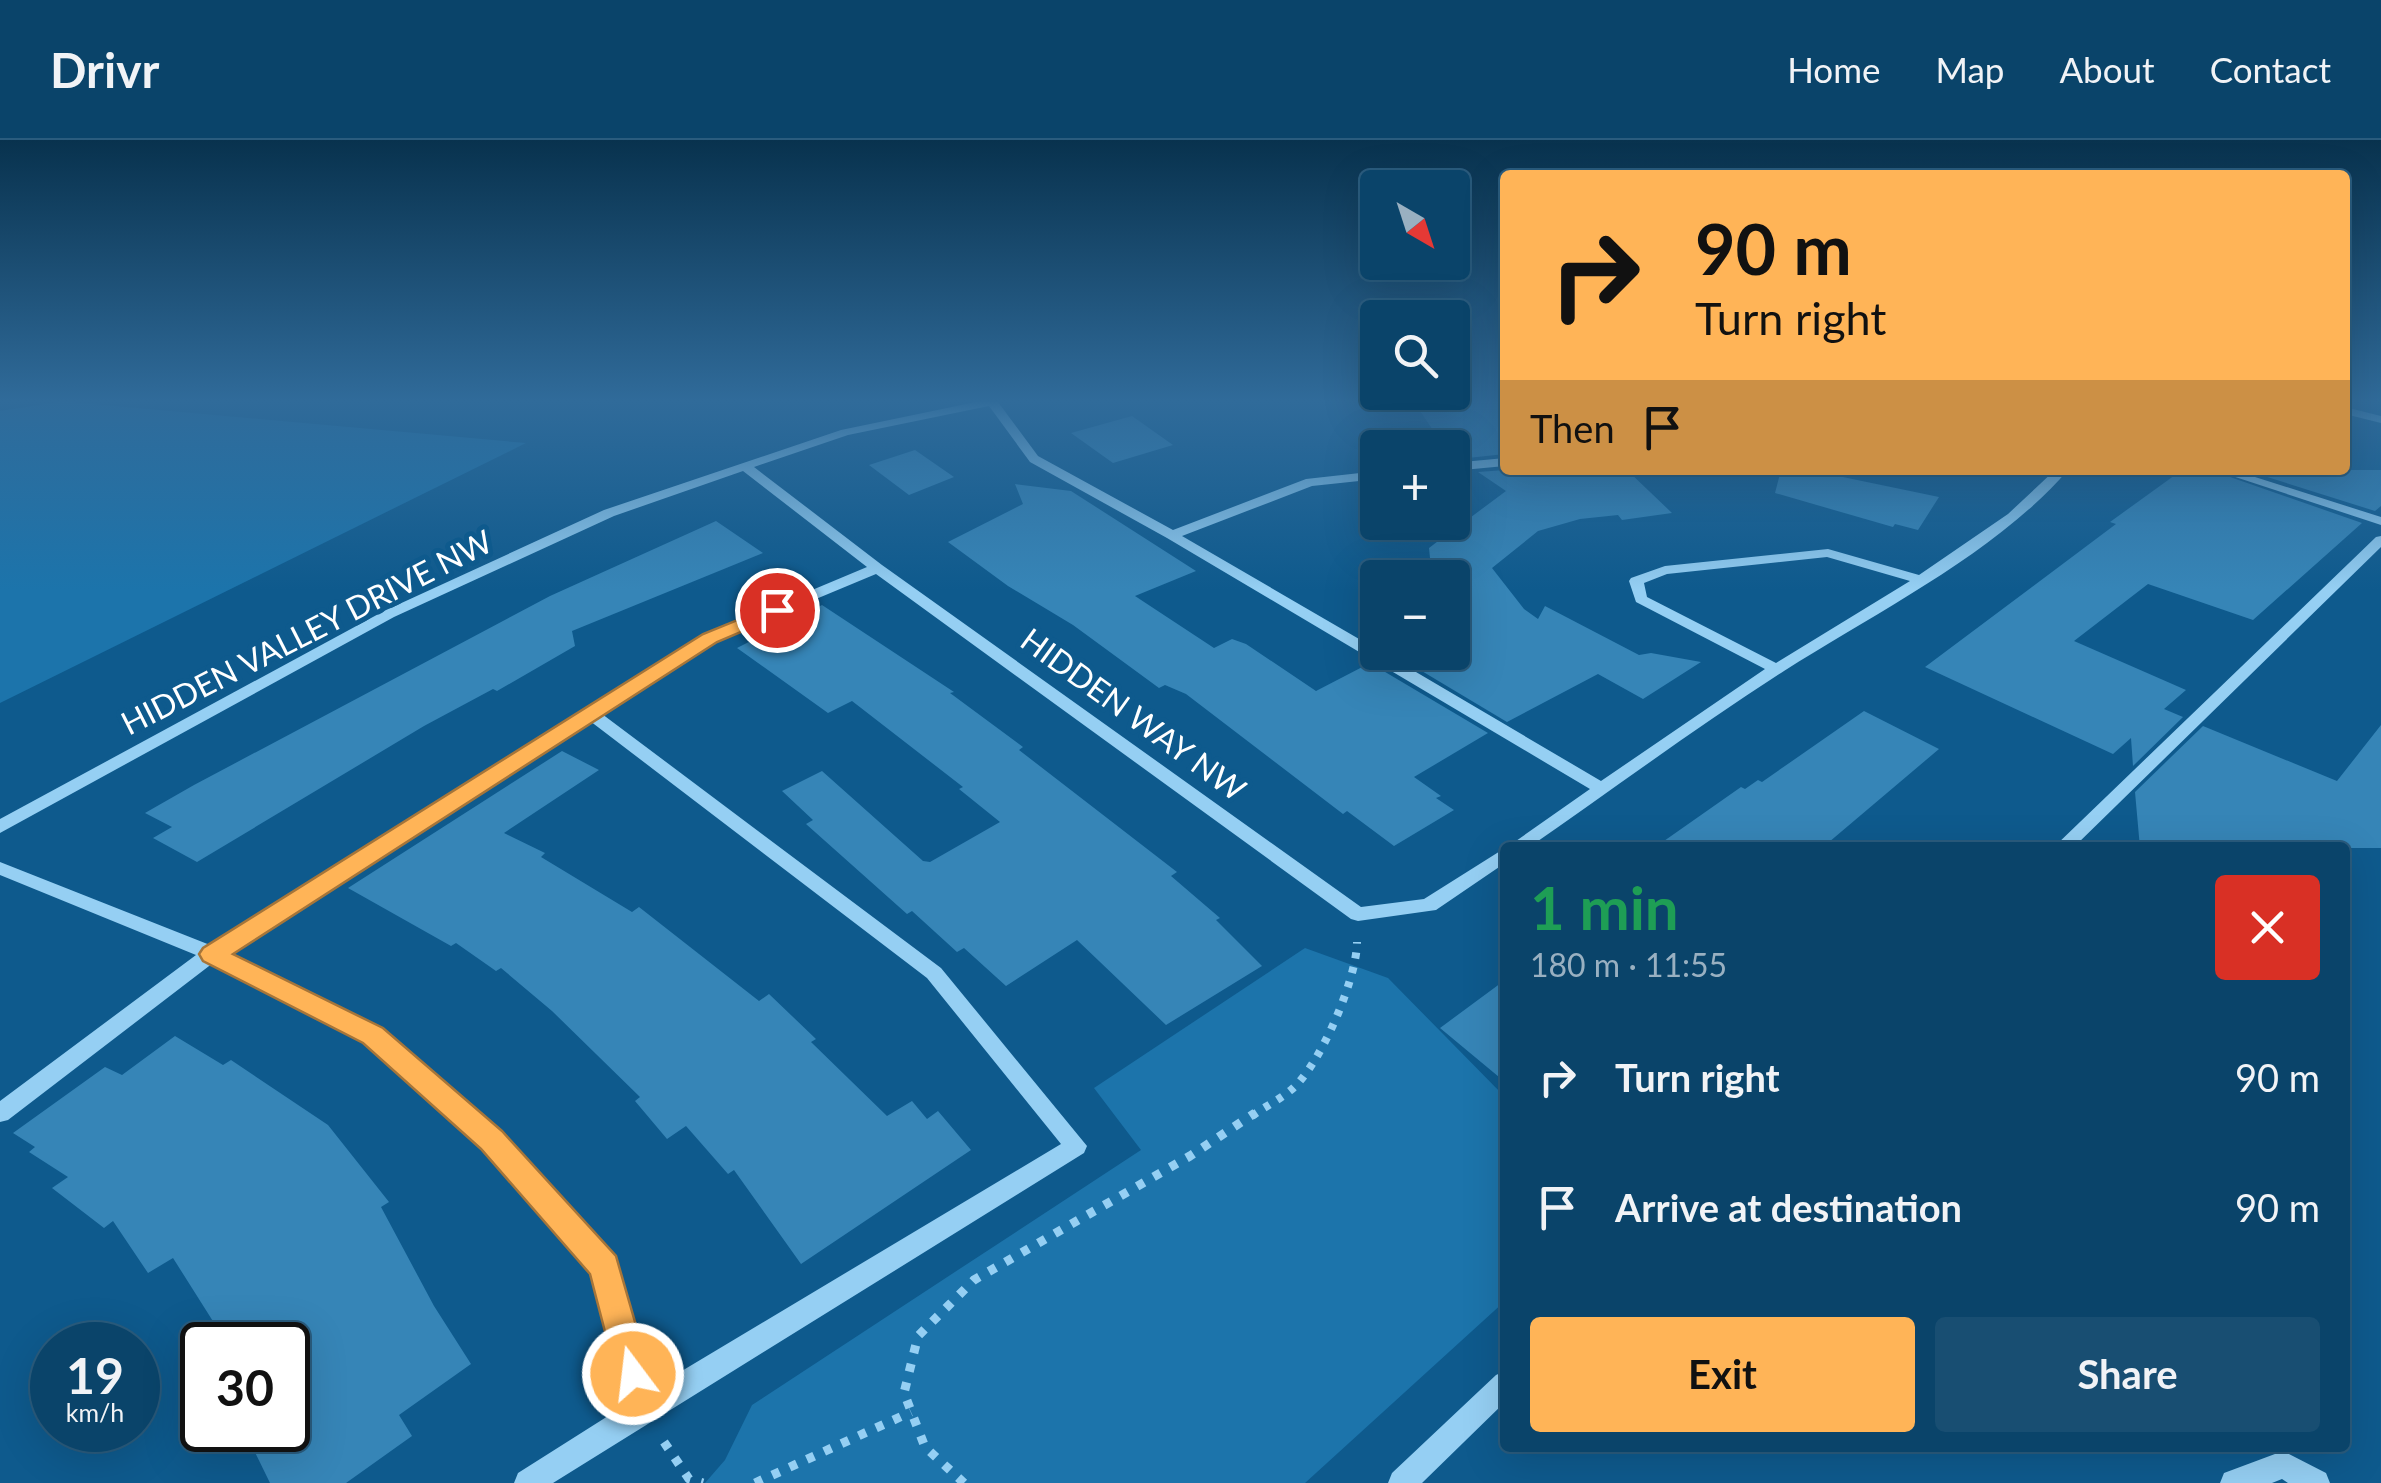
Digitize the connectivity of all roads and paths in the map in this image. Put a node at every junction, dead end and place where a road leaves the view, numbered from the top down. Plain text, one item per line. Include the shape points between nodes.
1 (748, 465) edge
2 (1044, 465) edge
3 (744, 466) junction
4 (2057, 475) edge
5 (2236, 475) edge
6 (1360, 477) edge
7 (2381, 521) edge
8 (1172, 535) junction
9 (2381, 540) edge
10 (877, 568) junction
11 (1921, 580) junction
12 (1776, 669) junction
13 (590, 713) junction
14 (1604, 789) junction
15 (0, 827) edge
16 (1524, 842) edge
17 (2068, 842) edge
18 (1500, 857) edge
19 (0, 868) edge
20 (1358, 914) junction
21 (212, 954) junction
22 (0, 1113) edge
23 (1500, 1389) edge
24 (642, 1410) junction
25 (910, 1412) junction
26 (528, 1483) edge
27 (704, 1483) edge
28 (755, 1483) edge
29 (964, 1483) edge
30 (1402, 1483) edge
31 (2234, 1483) edge
32 (2316, 1483) edge

1 - 3 street, HIDDEN VALLEY DRIVE NW
2 - 8 street
3 - 10 street, HIDDEN WAY NW
3 - 15 street, HIDDEN VALLEY DRIVE NW via 610,513 389,614
4 - 11 street via 2013,517
5 - 7 street
6 - 8 street via 1310,482
8 - 14 street
9 - 17 street
10 - 13 street via 710,638
10 - 20 street, HIDDEN WAY NW
11 - 12 street
11 - 12 street via 1828,552 1665,570 1636,581 1641,599
12 - 14 street
13 - 21 street
13 - 24 street via 934,974 1076,1146
14 - 16 street
18 - 20 street via 1428,904
19 - 21 street
20 - 25 path via 1357,960 1336,1021 1294,1088 974,1280 918,1336 904,1393
21 - 22 street
21 - 24 street via 373,1035 492,1140 604,1266
23 - 30 street
24 - 26 street
24 - 27 path via 690,1478
25 - 28 path
25 - 29 path via 925,1447
31 - 32 street via 2283,1465

